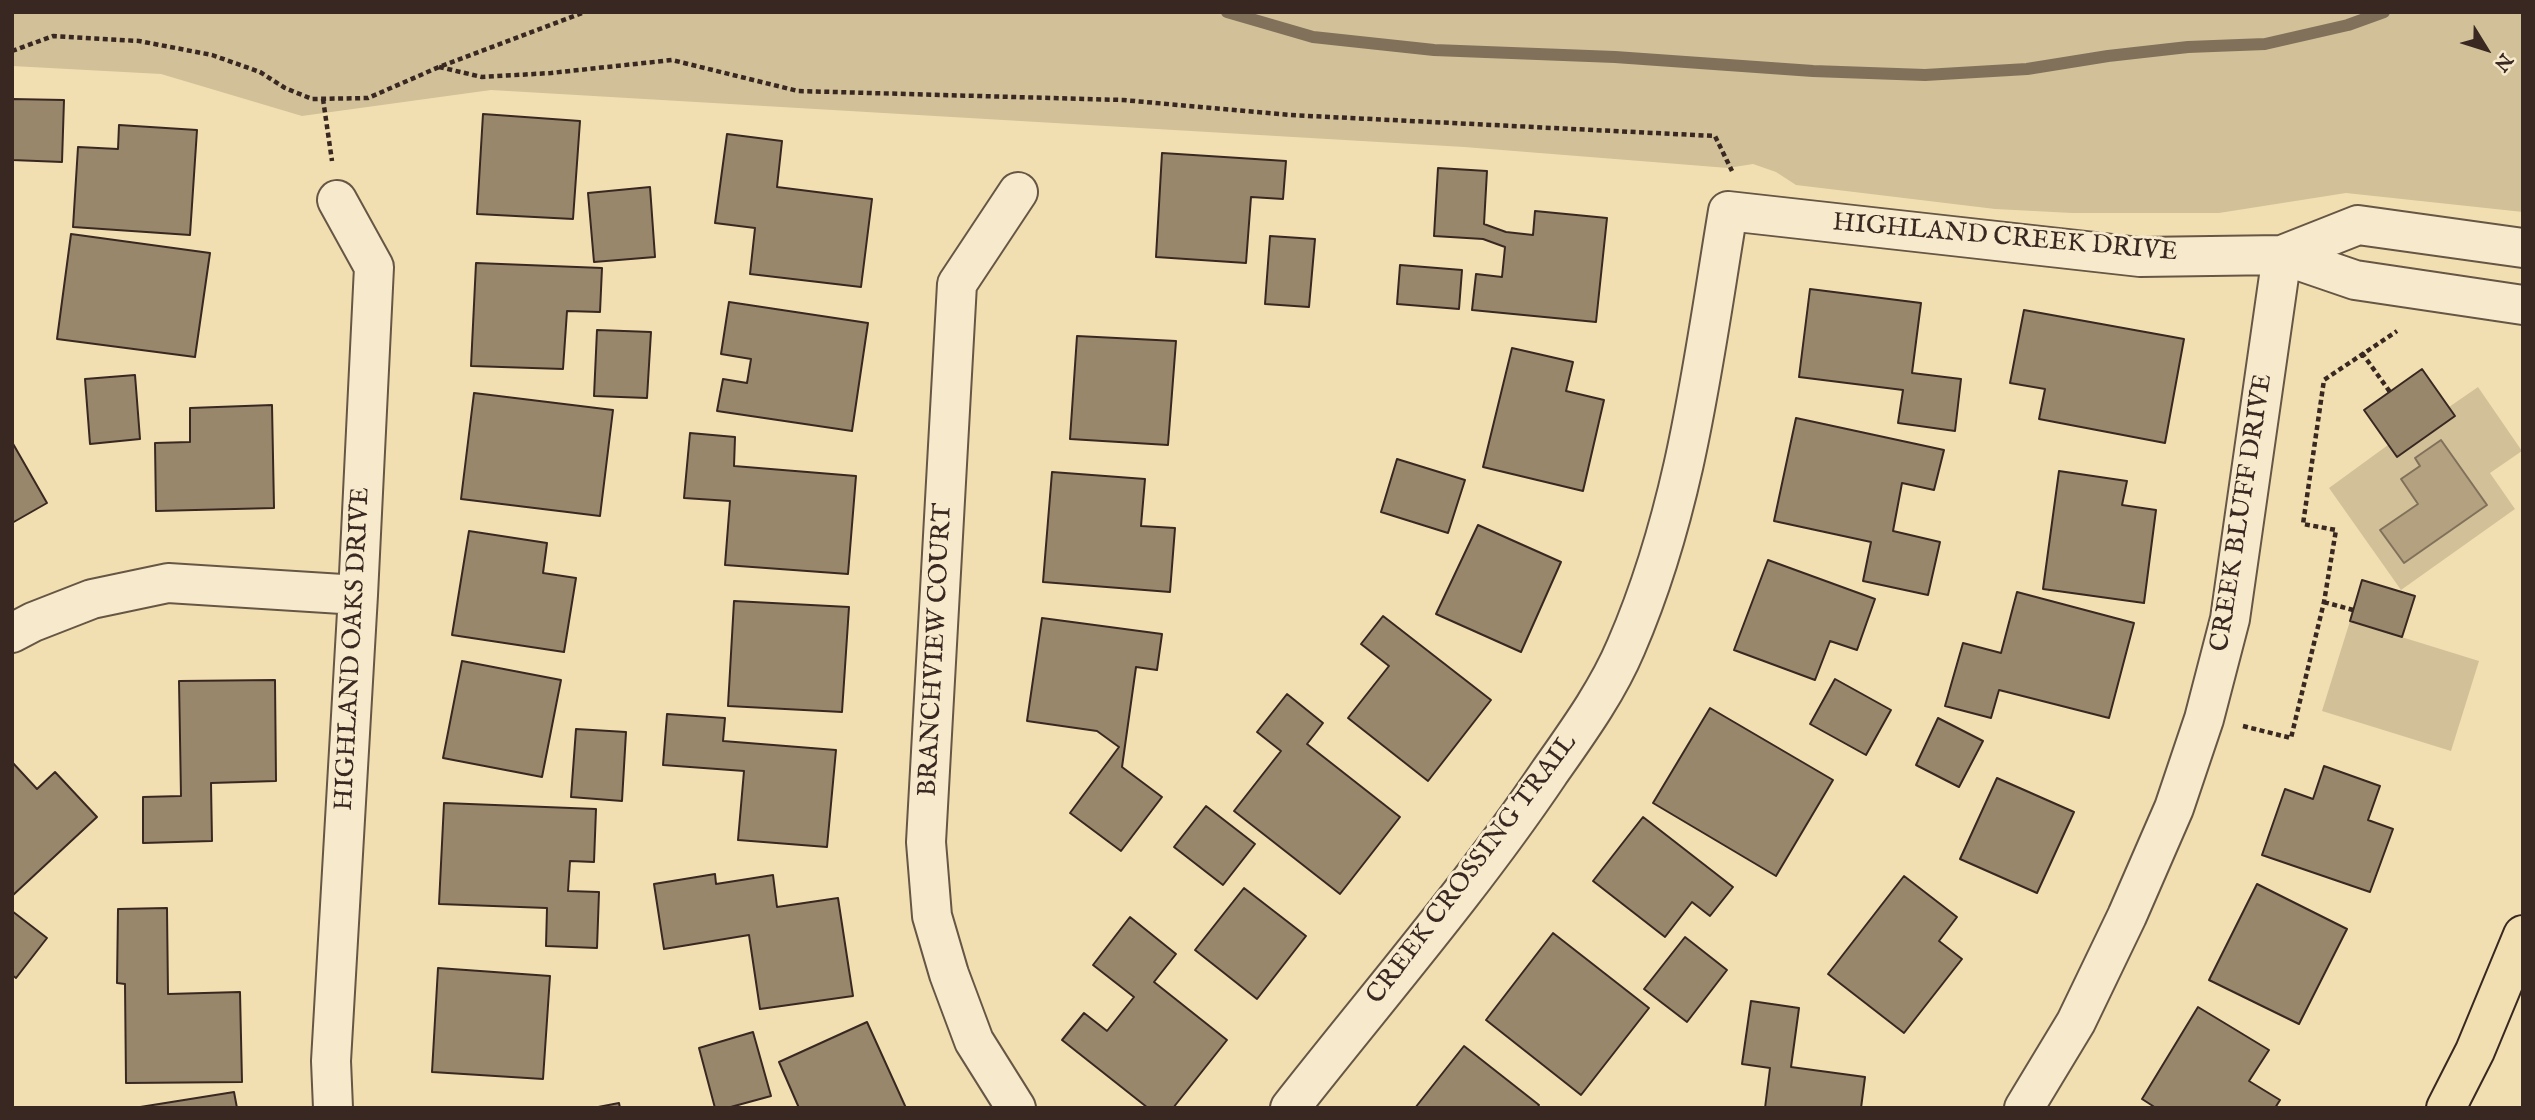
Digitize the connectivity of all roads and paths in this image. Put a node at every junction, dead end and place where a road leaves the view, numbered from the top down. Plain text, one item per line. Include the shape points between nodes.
1 (584, 12) edge
2 (12, 51) edge
3 (439, 66) junction
4 (323, 99) junction
5 (1017, 192) dead end
6 (337, 200) joint
7 (1728, 211) junction
8 (2523, 248) edge
9 (2283, 255) junction
10 (2523, 304) edge
11 (2407, 332) dead end
12 (2362, 353) junction
13 (2389, 392) dead end
14 (358, 595) junction
15 (2324, 602) junction
16 (2353, 610) dead end
17 (12, 633) edge
18 (2241, 725) dead end
19 (2523, 935) edge
20 (333, 1108) edge
21 (1016, 1108) edge
22 (1290, 1108) edge
23 (2024, 1108) edge
24 (2446, 1108) edge

1 - 3 path
2 - 4 path via 53,36 139,40 212,55 260,72 312,99
3 - 4 path via 368,98
3 - 7 path via 482,77 672,60 798,91 1122,100 1290,114 1715,136 1734,176
4 - 6 path
5 - 21 street, BRANCHVIEW COURT via 957,284 926,842 932,916 949,974 974,1041
6 - 14 street, HIGHLAND OAKS DRIVE via 373,267
7 - 9 street, HIGHLAND CREEK DRIVE via 2140,257
7 - 22 street, CREEK CROSSING TRAIL via 1677,498 1655,575 1625,650 1587,718 1514,825
8 - 9 street, HIGHLAND CREEK DRIVE via 2358,225
9 - 10 street, HIGHLAND CREEK DRIVE via 2355,280
9 - 23 street, CREEK BLUFF DRIVE via 2230,618 2204,719 2174,808 2127,916 2076,1022
11 - 12 path via 2394,331
12 - 13 path
12 - 15 path via 2323,380 2303,524 2336,530
14 - 17 street via 167,583 92,599
14 - 20 street, HIGHLAND OAKS DRIVE via 331,1061
15 - 16 path
15 - 18 path via 2291,738
19 - 24 main road

